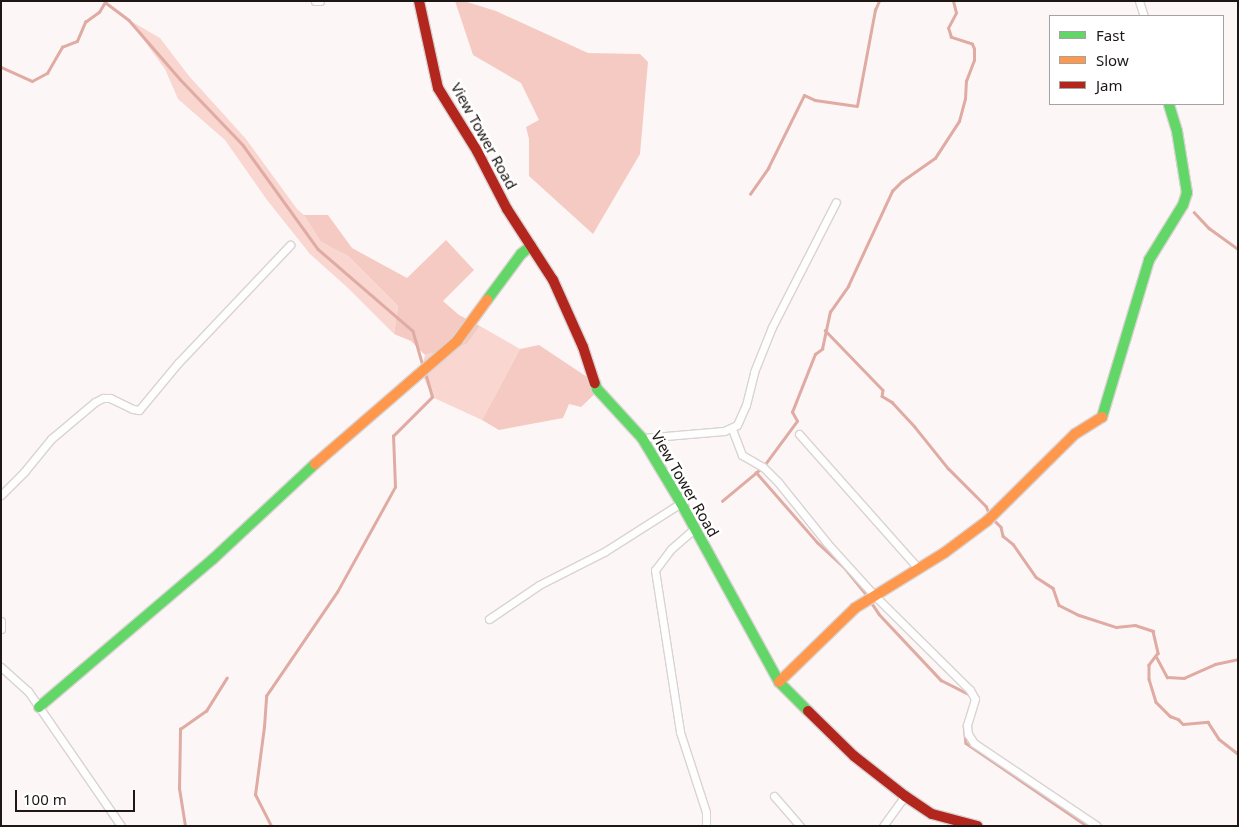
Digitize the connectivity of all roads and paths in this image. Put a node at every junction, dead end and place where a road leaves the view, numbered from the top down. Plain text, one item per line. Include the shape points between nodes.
1 (315, 1) edge
2 (320, 1) edge
3 (419, 1) edge
4 (1139, 1) edge
5 (1144, 15) edge
6 (1169, 105) edge
7 (836, 202) dead end
8 (290, 245) dead end
9 (531, 246) junction
10 (732, 429) junction
11 (800, 434) dead end
12 (642, 438) junction
13 (1, 495) edge
14 (681, 502) junction
15 (694, 529) junction
16 (918, 568) junction
17 (874, 595) junction
18 (489, 619) dead end
19 (1, 621) edge
20 (1, 629) edge
21 (1, 667) edge
22 (779, 682) junction
23 (39, 707) junction
24 (774, 796) dead end
25 (904, 796) junction
26 (121, 826) edge
27 (706, 826) edge
28 (800, 826) edge
29 (883, 826) edge
30 (977, 826) edge
31 (1097, 826) edge

1 - 2 street
3 - 9 street, View Tower Road via 438,88
4 - 5 street
6 - 16 street via 1187,193 1149,260 1103,417 1075,434 987,521
7 - 10 street via 772,327 754,372 746,405
8 - 13 street via 178,363 139,410 110,398 95,402 51,439
9 - 12 street, View Tower Road via 553,280 597,389
9 - 23 street via 521,254 457,341 440,357 294,482 213,559
10 - 12 street
10 - 17 street via 742,455 763,467 778,482 826,543
11 - 16 street
12 - 14 street, View Tower Road
14 - 15 street, View Tower Road
14 - 18 street via 604,552 539,584
15 - 22 street, View Tower Road
15 - 27 street via 671,549 655,570 680,732 706,812
16 - 17 street
17 - 22 street via 855,608
17 - 31 street via 970,690 975,699 967,725 974,743
19 - 20 street
21 - 23 street
22 - 25 street, View Tower Road via 854,756
23 - 26 street
24 - 28 street
25 - 29 street
25 - 30 street, View Tower Road via 932,814

